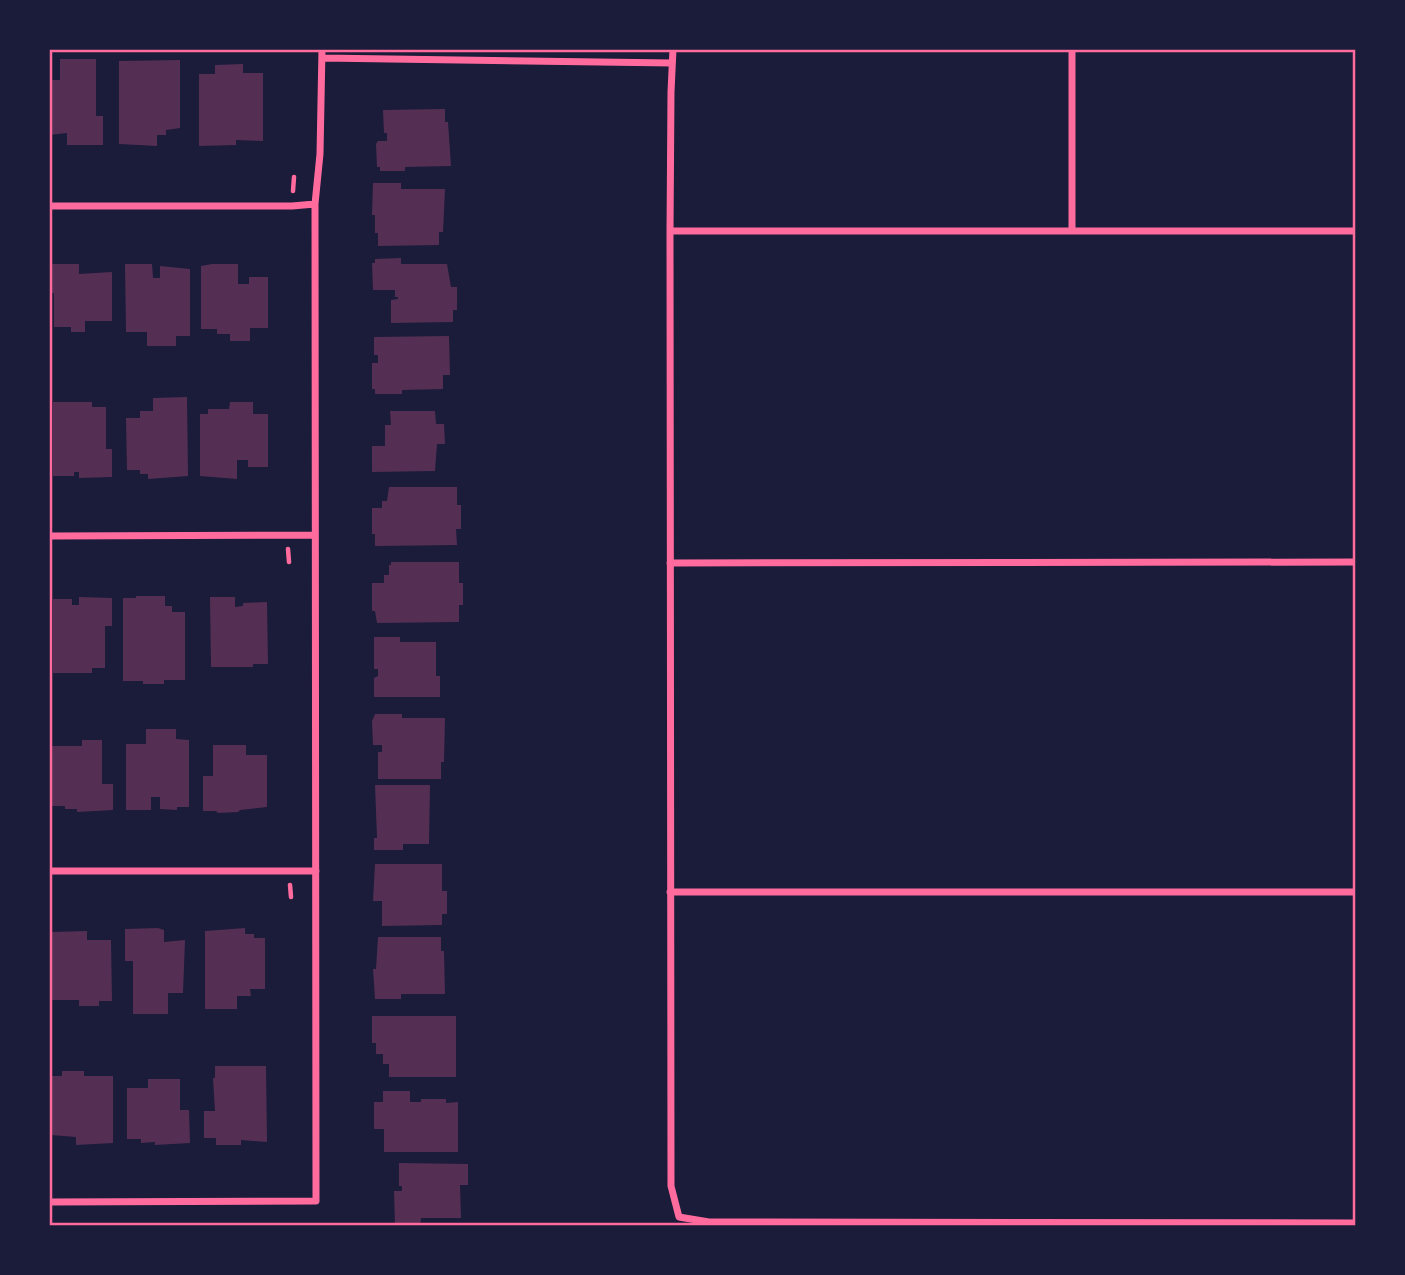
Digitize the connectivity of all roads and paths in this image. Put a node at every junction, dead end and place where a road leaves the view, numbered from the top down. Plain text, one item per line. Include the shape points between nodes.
1 (322, 49) edge
2 (673, 49) edge
3 (1072, 49) edge
4 (322, 58) junction
5 (672, 63) junction
6 (315, 204) junction
7 (49, 206) edge
8 (670, 231) junction
9 (1072, 231) junction
10 (1356, 231) edge
11 (315, 535) junction
12 (49, 536) edge
13 (1356, 562) edge
14 (670, 563) junction
15 (49, 871) edge
16 (316, 871) junction
17 (670, 892) junction
18 (1356, 892) edge
19 (49, 1202) edge
20 (1356, 1223) edge
21 (1071, 1225) edge
22 (1107, 1225) edge

1 - 4 street
2 - 5 street
3 - 9 street
4 - 5 street
4 - 6 street
5 - 8 street
6 - 7 street
6 - 11 street
8 - 9 street
8 - 14 street
9 - 10 street
11 - 12 street
11 - 16 street
13 - 14 street
14 - 17 street
15 - 16 street
16 - 19 street via 316,1201
17 - 18 street
17 - 21 street via 671,1186 679,1217 709,1222
20 - 22 street
21 - 22 street

